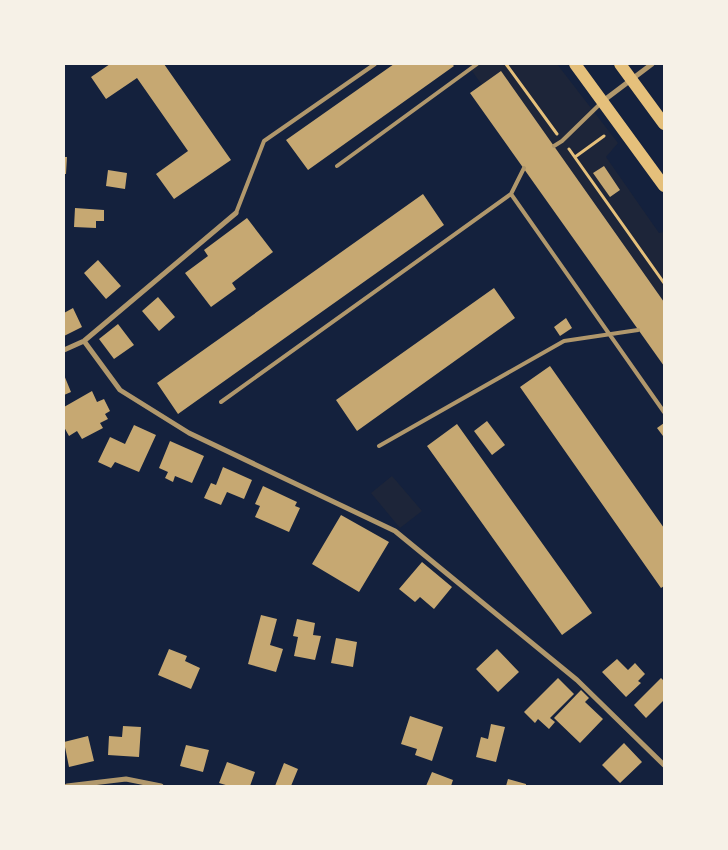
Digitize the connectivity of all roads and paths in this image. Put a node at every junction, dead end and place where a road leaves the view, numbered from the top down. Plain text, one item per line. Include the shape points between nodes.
1 (376, 64) edge
2 (477, 64) edge
3 (506, 64) edge
4 (575, 64) edge
5 (620, 64) edge
6 (652, 64) edge
7 (632, 80) junction
8 (602, 102) junction
9 (664, 124) edge
10 (604, 136) dead end
11 (562, 141) junction
12 (554, 146) dead end
13 (575, 157) junction
14 (337, 166) dead end
15 (524, 168) dead end
16 (664, 186) edge
17 (511, 194) junction
18 (236, 214) joint
19 (664, 283) edge
20 (638, 330) dead end
21 (609, 333) junction
22 (84, 341) junction
23 (64, 350) edge
24 (221, 402) dead end
25 (664, 412) edge
26 (379, 446) dead end
27 (664, 765) edge
28 (67, 786) edge
29 (161, 786) edge

1 - 18 lane via 264,141
2 - 14 lane
3 - 11 path
4 - 8 main road
5 - 7 main road
6 - 7 street
7 - 8 street
7 - 9 main road
8 - 11 lane
8 - 16 main road
10 - 13 path
11 - 12 lane
11 - 13 path
13 - 19 path
15 - 17 lane
17 - 21 lane
17 - 24 lane
18 - 22 street
20 - 21 lane
21 - 25 lane
21 - 26 lane via 564,341
22 - 23 street
22 - 27 street via 120,390 189,433 395,531 577,680
28 - 29 street via 126,779

